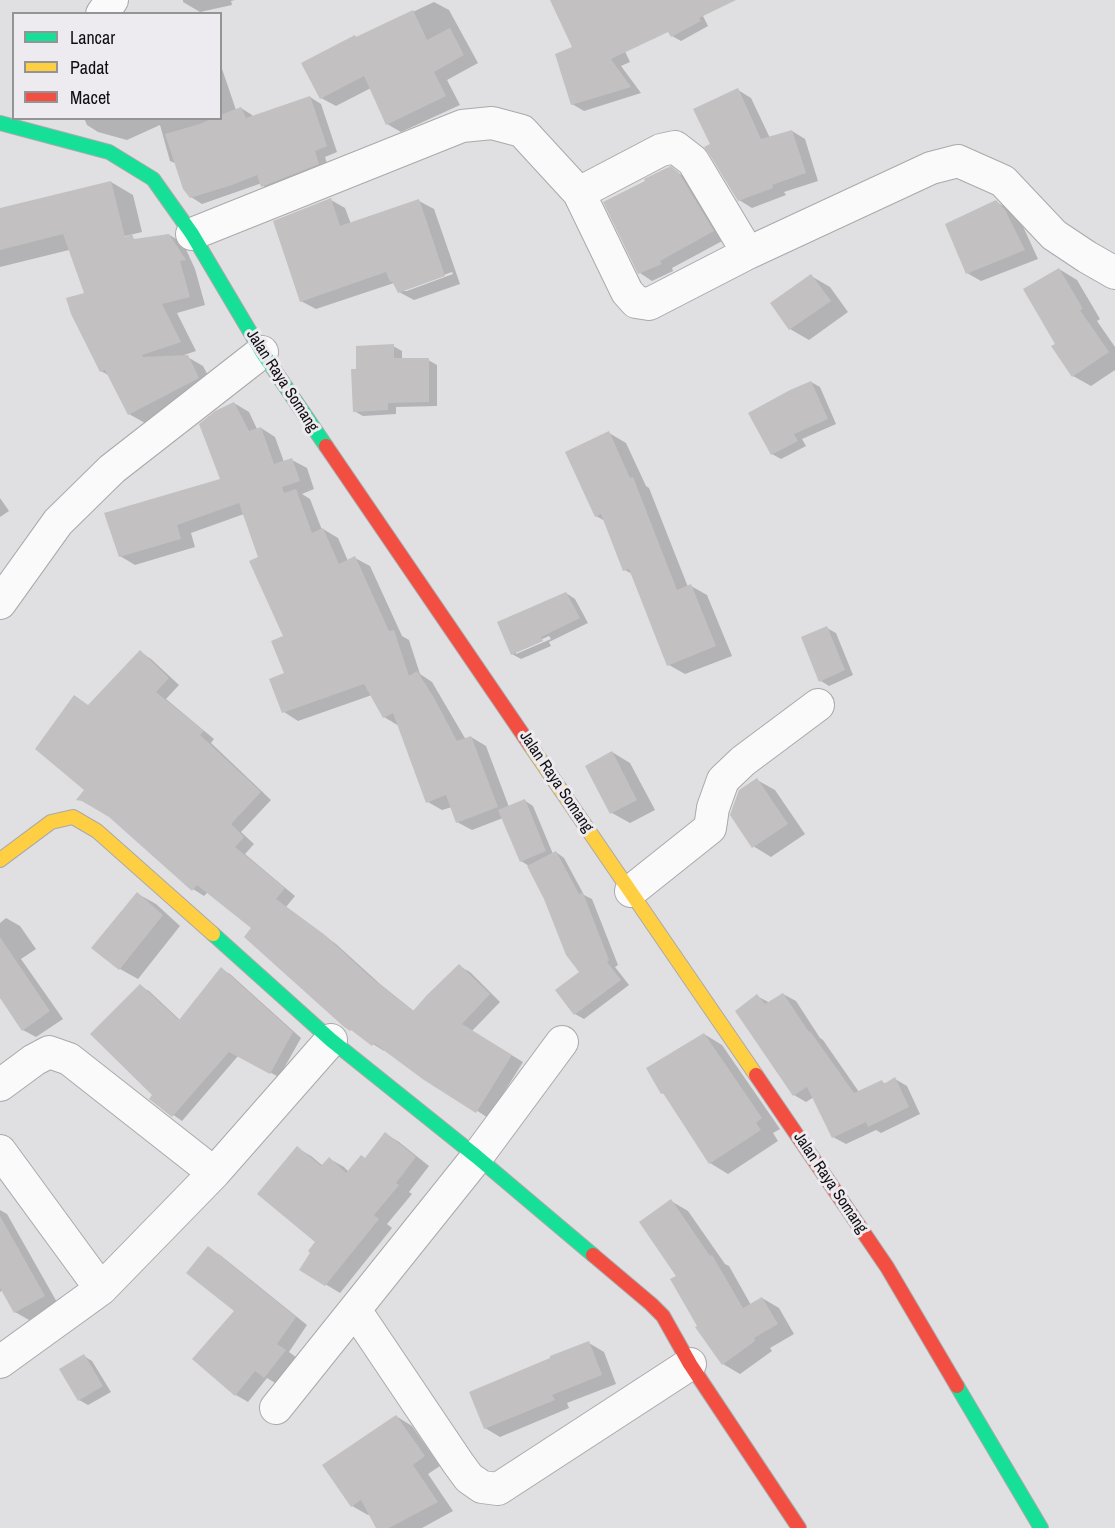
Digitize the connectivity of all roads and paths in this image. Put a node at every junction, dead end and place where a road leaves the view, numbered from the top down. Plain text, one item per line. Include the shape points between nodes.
1 (12, 114) edge
2 (0, 124) edge
3 (579, 193) junction
4 (192, 234) junction
5 (748, 253) junction
6 (1115, 273) edge
7 (262, 352) junction
8 (0, 603) edge
9 (818, 705) dead end
10 (0, 860) edge
11 (631, 891) junction
12 (331, 1040) junction
13 (562, 1042) dead end
14 (0, 1085) edge
15 (0, 1151) edge
16 (477, 1157) junction
17 (214, 1173) junction
18 (101, 1289) junction
19 (355, 1310) junction
20 (0, 1362) edge
21 (690, 1364) junction
22 (276, 1408) dead end
23 (795, 1527) edge
24 (1041, 1528) edge

1 - 2 street
2 - 4 street, Jalan Raya Somang via 109,152 153,178
3 - 4 street via 522,131 492,123 462,126
3 - 5 street via 661,150 675,147 693,161
3 - 5 street via 627,292 636,302 649,304
4 - 7 street, Jalan Raya Somang
5 - 6 street via 931,168 958,161 1003,181 1054,235
7 - 8 street via 112,470 58,522
7 - 11 street, Jalan Raya Somang
9 - 11 street via 723,780 710,828
10 - 12 street via 51,822 73,818 97,831
11 - 24 street, Jalan Raya Somang via 887,1267
12 - 16 street
12 - 17 street
13 - 16 street
14 - 17 street via 49,1052 69,1059
15 - 18 street
16 - 19 street
16 - 21 street via 651,1304 663,1316
17 - 18 street
18 - 20 street
19 - 21 street via 458,1463 469,1478 483,1487 498,1489
19 - 22 street
21 - 23 street

